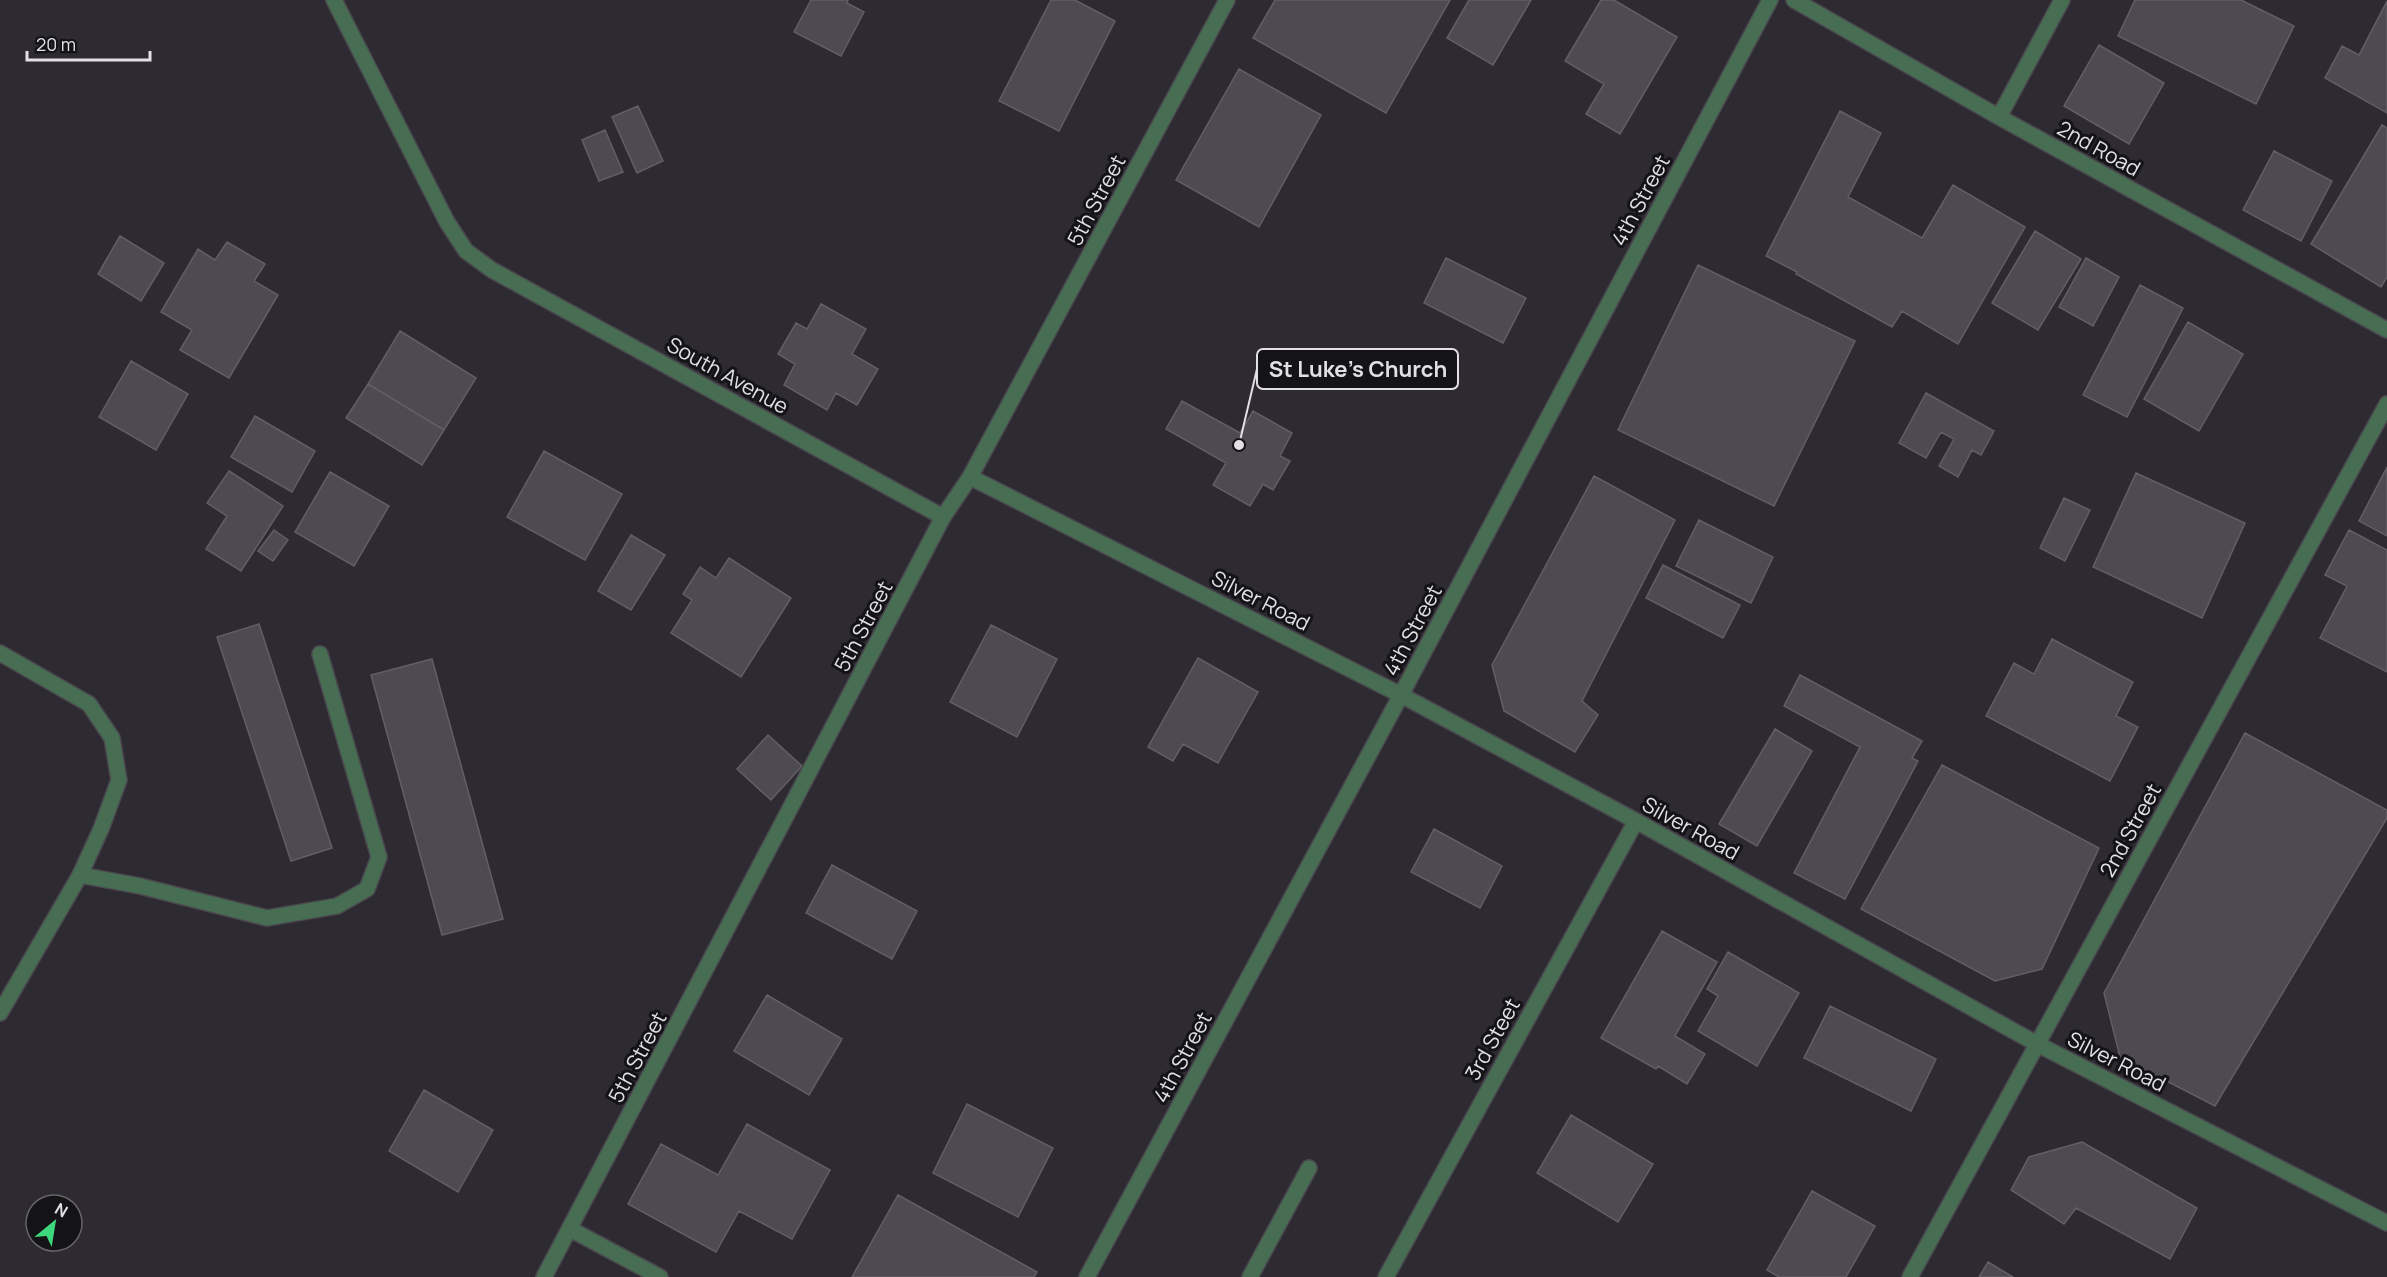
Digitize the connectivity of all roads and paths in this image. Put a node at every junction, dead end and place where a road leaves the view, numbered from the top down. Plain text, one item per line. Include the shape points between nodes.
1 (334, 0) edge
2 (1227, 0) edge
3 (1770, 0) edge
4 (1794, 0) edge
5 (2062, 0) edge
6 (1999, 117) junction
7 (2387, 330) edge
8 (2387, 404) edge
9 (970, 477) junction
10 (943, 518) junction
11 (0, 653) edge
12 (320, 654) dead end
13 (1401, 695) junction
14 (1636, 821) junction
15 (80, 875) junction
16 (0, 1013) edge
17 (2037, 1044) junction
18 (1309, 1168) dead end
19 (2387, 1222) edge
20 (570, 1228) junction
21 (544, 1277) edge
22 (660, 1277) edge
23 (1087, 1277) edge
24 (1250, 1277) edge
25 (1386, 1277) edge
26 (1910, 1277) edge

1 - 10 street, South Avenue via 447,222 466,250 492,270
2 - 9 street, 5th Street
3 - 13 street, 4th Street
4 - 6 street, 2nd Road
5 - 6 street
6 - 7 street, 2nd Road
8 - 17 street, 2nd Street
9 - 10 street, 5th Street
9 - 13 street, Silver Road
10 - 20 street, 5th Street
11 - 15 street via 89,704 112,738 119,780
12 - 15 street via 379,857 367,889 337,906 267,918
13 - 14 street, Silver Road
13 - 23 street, 4th Street
14 - 17 street, Silver Road
14 - 25 street, 3rd Steet
15 - 16 street
17 - 19 street, Silver Road
17 - 26 street, 2nd Street
18 - 24 street
20 - 21 street, 5th Street
20 - 22 street

